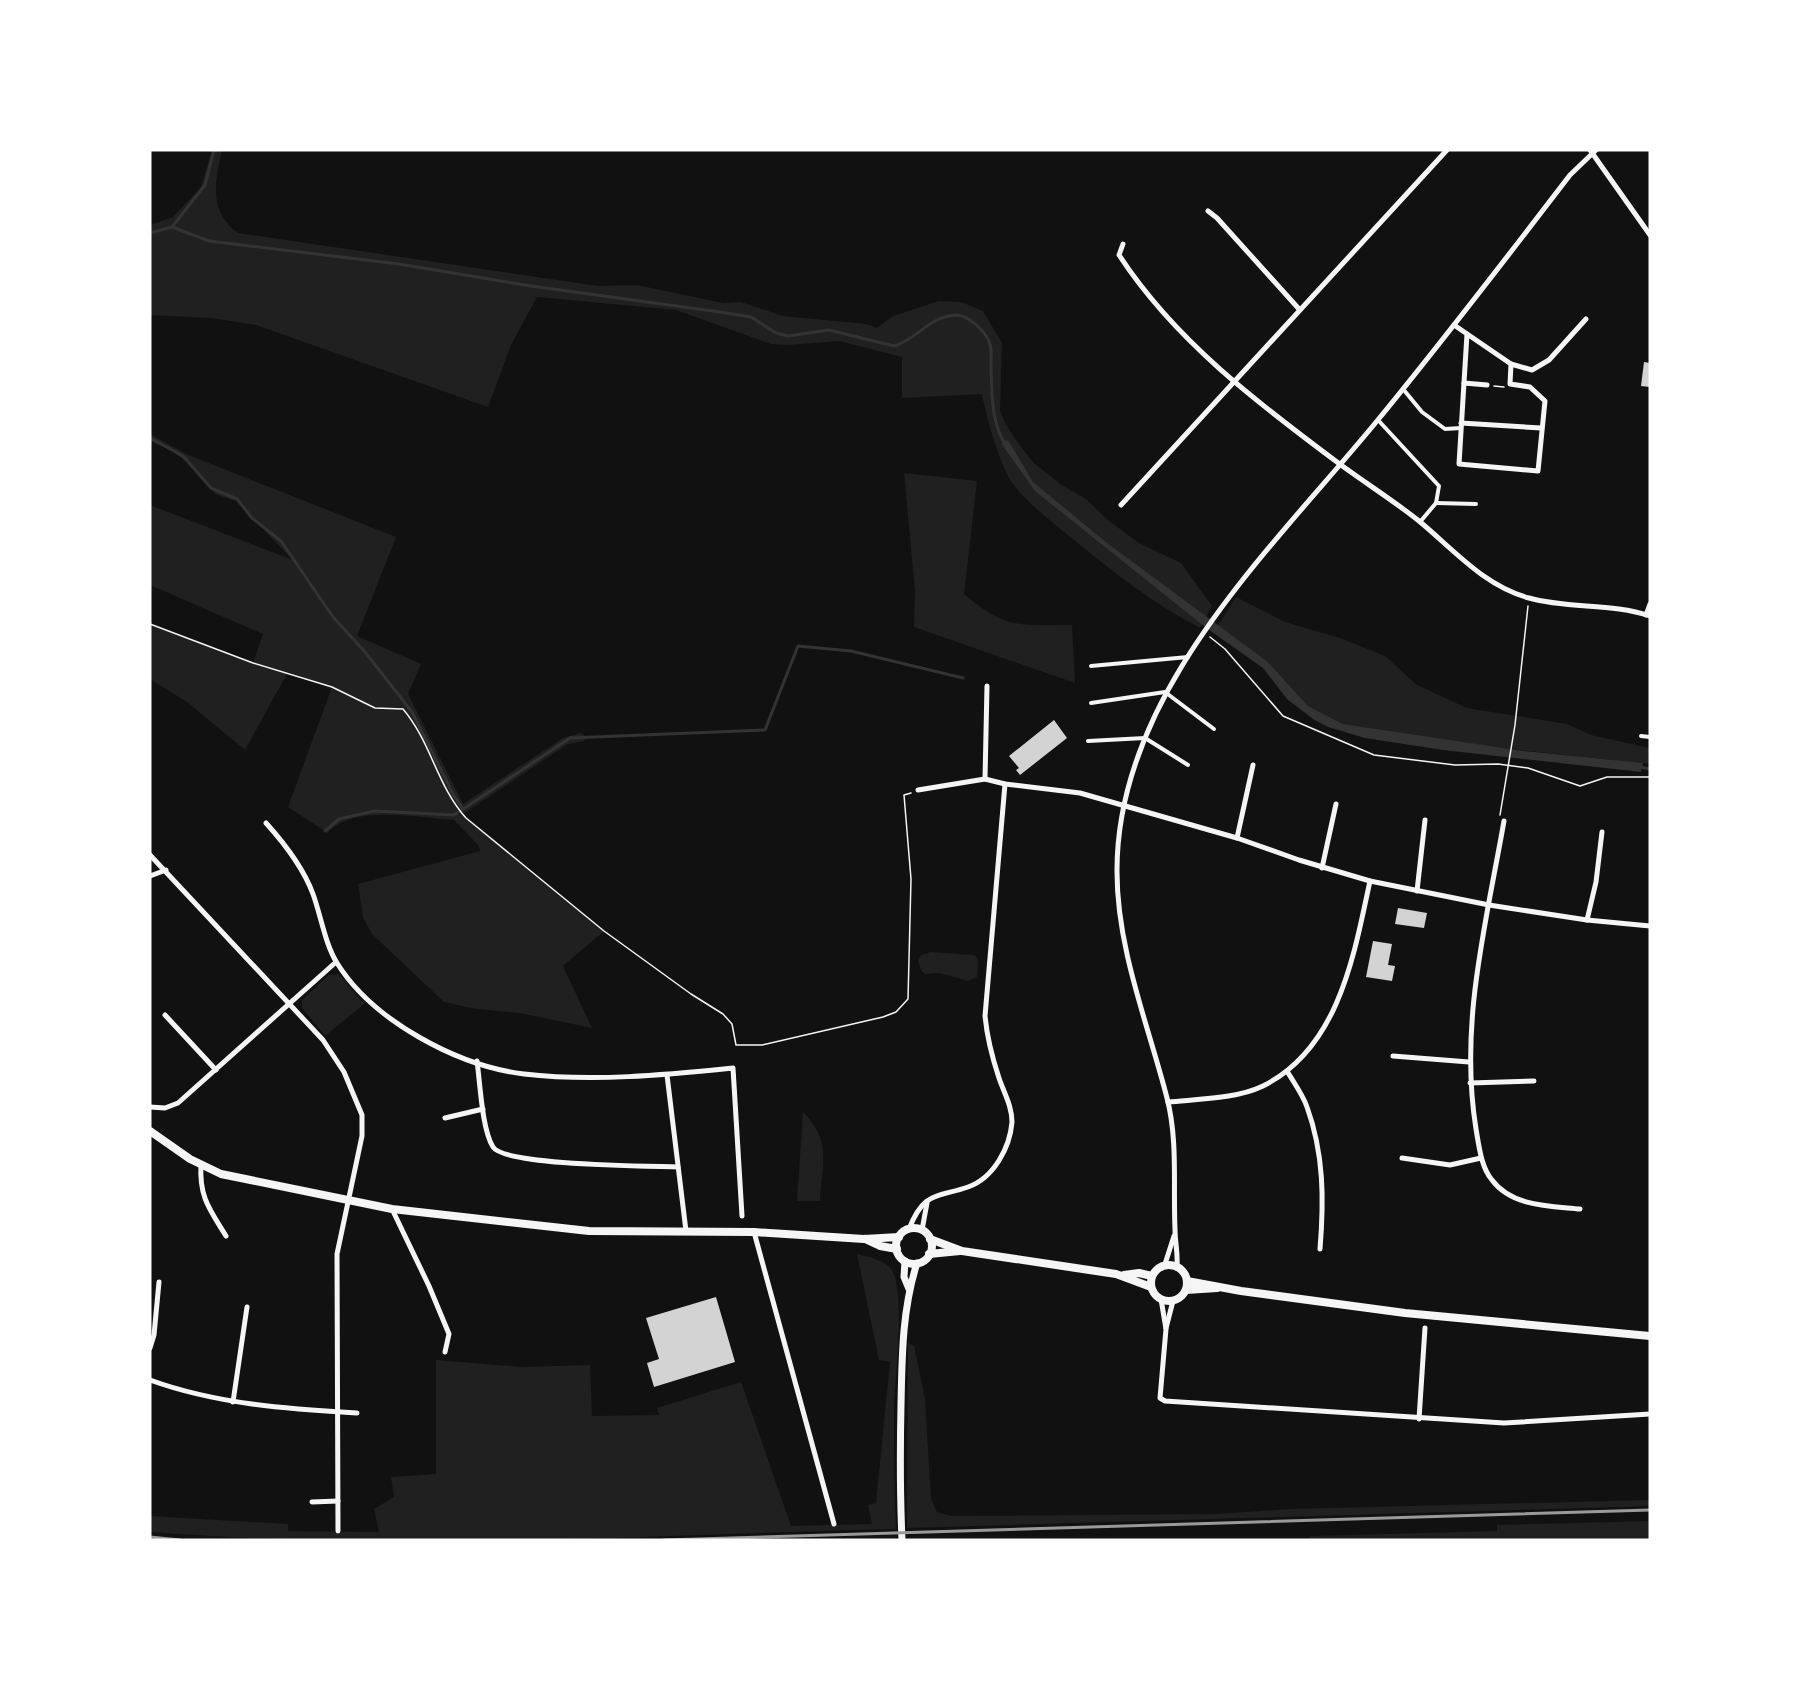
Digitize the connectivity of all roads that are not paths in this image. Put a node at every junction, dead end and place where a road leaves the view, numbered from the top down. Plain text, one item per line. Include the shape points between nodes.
1 (1447, 150) edge
2 (1593, 151) edge
3 (1208, 211) dead end
4 (1650, 235) edge
5 (1123, 244) dead end
6 (1299, 309) junction
7 (1586, 319) dead end
8 (1454, 325) junction
9 (1467, 333) junction
10 (1511, 363) junction
11 (1233, 381) junction
12 (1464, 383) junction
13 (1487, 385) road end
14 (1403, 389) junction
15 (1378, 420) junction
16 (1461, 426) junction
17 (1541, 428) junction
18 (1341, 465) junction
19 (1436, 502) junction
20 (1476, 504) dead end
21 (1121, 505) dead end
22 (1420, 522) junction
23 (1650, 604) edge
24 (1648, 615) edge
25 (1188, 657) junction
26 (1091, 666) dead end
27 (987, 686) dead end
28 (1165, 692) junction
29 (1091, 703) dead end
30 (1214, 729) dead end
31 (1641, 736) dead end
32 (1650, 737) edge
33 (1144, 738) junction
34 (1088, 741) dead end
35 (1188, 765) dead end
36 (1253, 765) dead end
37 (985, 779) junction
38 (1005, 784) junction
39 (918, 790) dead end
40 (1125, 804) junction
41 (1336, 804) dead end
42 (1425, 820) dead end
43 (1504, 821) road end
44 (266, 823) dead end
45 (1602, 832) dead end
46 (1237, 838) junction
47 (150, 855) edge
48 (1322, 868) junction
49 (166, 870) junction
50 (150, 876) edge
51 (1370, 882) junction
52 (1417, 891) junction
53 (1489, 905) junction
54 (1587, 920) junction
55 (1650, 926) edge
56 (336, 962) junction
57 (290, 1004) junction
58 (165, 1015) dead end
59 (1393, 1056) dead end
60 (477, 1061) junction
61 (1469, 1062) junction
62 (216, 1070) junction
63 (1287, 1071) junction
64 (667, 1075) junction
65 (1534, 1081) dead end
66 (1470, 1083) junction
67 (1168, 1102) junction
68 (150, 1107) edge
69 (483, 1109) junction
70 (445, 1118) dead end
71 (150, 1131) edge
72 (1402, 1158) dead end
73 (1481, 1158) junction
74 (201, 1165) junction
75 (678, 1167) junction
76 (348, 1202) junction
77 (927, 1203) junction
78 (392, 1209) junction
79 (1580, 1209) dead end
80 (742, 1216) dead end
81 (909, 1229) junction
82 (922, 1230) junction
83 (686, 1231) junction
84 (754, 1232) junction
85 (1175, 1232) junction
86 (226, 1236) dead end
87 (899, 1237) junction
88 (864, 1239) junction
89 (930, 1239) junction
90 (1320, 1249) dead end
91 (897, 1250) junction
92 (962, 1251) junction
93 (929, 1254) junction
94 (905, 1261) junction
95 (917, 1263) junction
96 (1165, 1264) junction
97 (1177, 1266) junction
98 (1123, 1275) junction
99 (1152, 1276) junction
100 (159, 1282) dead end
101 (1187, 1285) junction
102 (1151, 1287) junction
103 (909, 1289) junction
104 (1161, 1299) junction
105 (1173, 1300) junction
106 (247, 1307) dead end
107 (1425, 1328) dead end
108 (1166, 1329) junction
109 (1650, 1336) edge
110 (150, 1348) edge
111 (445, 1352) dead end
112 (150, 1380) edge
113 (233, 1402) junction
114 (338, 1412) junction
115 (357, 1413) dead end
116 (1650, 1414) edge
117 (1419, 1419) junction
118 (338, 1501) junction
119 (312, 1502) dead end
120 (834, 1524) dead end
121 (338, 1531) dead end
122 (902, 1540) edge

1 - 6 street
2 - 4 street
2 - 8 street
3 - 6 street
5 - 11 street via 1119,255 1142,290
6 - 11 street
7 - 10 street via 1542,366 1532,370
8 - 9 street
8 - 14 street
9 - 10 street
9 - 12 street
10 - 17 street via 1510,384 1530,387 1545,401
11 - 18 street
11 - 21 street
12 - 13 street
12 - 16 street
14 - 15 street
14 - 16 street via 1422,412 1445,429
15 - 18 street
15 - 19 street via 1439,486
16 - 17 street
16 - 17 street via 1459,464 1538,471
18 - 22 street
18 - 25 street via 1262,556
19 - 20 street
19 - 22 street
22 - 24 street via 1470,568 1528,598
23 - 24 street
25 - 26 street
25 - 28 street
27 - 37 street
28 - 29 street
28 - 30 street
28 - 33 street
31 - 32 street
33 - 34 street
33 - 35 street
33 - 40 street
36 - 46 street
37 - 38 street
37 - 39 street
38 - 40 street via 1080,793
38 - 77 street via 985,1016 987,1038 1009,1101 1012,1121 1008,1143 983,1178 968,1187 936,1195
40 - 46 street
40 - 67 street via 1117,872 1120,914
41 - 48 street
42 - 52 street
43 - 53 street
44 - 56 street via 290,850 312,891
45 - 54 street
46 - 48 street
47 - 49 street
48 - 51 street
49 - 50 street
49 - 57 street
51 - 52 street
51 - 63 street via 1351,969 1337,1004 1317,1036
52 - 53 street
53 - 54 street
53 - 61 street via 1474,985
54 - 55 street
56 - 57 street
56 - 60 street via 397,1025 434,1046
57 - 62 street
57 - 76 street via 333,1054 355,1093 362,1115 362,1136
58 - 62 street
59 - 61 street
60 - 64 street via 521,1074 567,1078
60 - 69 street
61 - 66 street
62 - 68 street via 178,1103
63 - 67 street via 1253,1089
63 - 90 street via 1307,1105 1318,1144 1323,1187
64 - 75 street
64 - 80 street via 733,1068
65 - 66 street
66 - 73 street
67 - 85 street via 1175,1176
69 - 70 street
69 - 75 street via 493,1147 503,1156 562,1163
71 - 74 main road
72 - 73 street via 1450,1165
73 - 79 street via 1491,1180 1524,1203
74 - 76 main road via 252,1182
74 - 86 street via 203,1198
75 - 83 street
76 - 78 main road
76 - 114 street via 337,1254
77 - 81 street via 915,1214
77 - 82 street
78 - 83 main road via 590,1231
78 - 111 street via 449,1334
81 - 82 main road
81 - 87 main road
82 - 89 main road
83 - 84 main road
84 - 88 main road
84 - 120 street
85 - 96 street
85 - 97 street
87 - 88 main road
87 - 91 main road
88 - 91 main road
89 - 92 main road
89 - 93 main road
91 - 94 main road
92 - 93 main road
92 - 98 main road
93 - 95 main road
94 - 95 main road
94 - 103 street via 904,1277
95 - 103 street
96 - 97 main road
96 - 99 main road
97 - 101 main road via 1184,1271
98 - 99 main road
98 - 102 main road
99 - 102 main road
100 - 110 street
101 - 105 main road via 1182,1296
101 - 109 main road via 1405,1313
102 - 104 main road
103 - 122 street via 902,1339
104 - 105 main road
104 - 108 street
105 - 108 street
106 - 113 street
107 - 117 street
108 - 117 street via 1160,1398 1165,1401
112 - 113 street via 185,1393
113 - 114 street
114 - 115 street
114 - 118 street
116 - 117 street via 1504,1423
118 - 119 street
118 - 121 street

